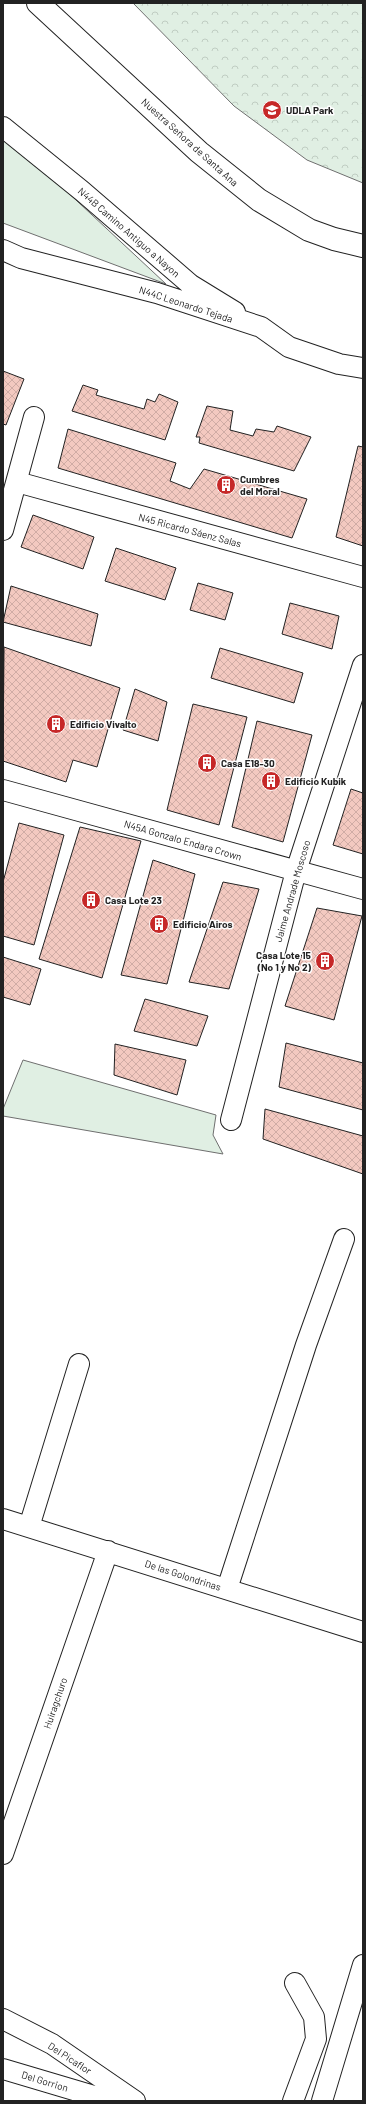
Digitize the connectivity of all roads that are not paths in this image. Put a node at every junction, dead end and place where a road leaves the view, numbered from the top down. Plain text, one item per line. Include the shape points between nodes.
1 (38, 3) edge
2 (3, 127) edge
3 (363, 246) edge
4 (3, 250) edge
5 (261, 327) junction
6 (363, 368) edge
7 (34, 417) dead end
8 (17, 482) junction
9 (3, 530) edge
10 (363, 577) edge
11 (363, 665) edge
12 (3, 790) edge
13 (296, 871) junction
14 (363, 889) edge
15 (231, 1120) dead end
16 (344, 1239) dead end
17 (79, 1364) dead end
18 (3, 1519) edge
19 (29, 1527) junction
20 (108, 1551) junction
21 (227, 1589) junction
22 (363, 1632) edge
23 (3, 1854) edge
24 (363, 1965) edge
25 (295, 1983) dead end
26 (3, 2019) edge
27 (3, 2068) edge
28 (111, 2101) edge
29 (135, 2101) edge
30 (293, 2101) edge
31 (322, 2101) edge

1 - 3 street, Nuestra Señora de Santa Ana via 199,152 259,200 309,230
2 - 5 street, N44B Camino Antiguo a Nayon via 192,285
4 - 5 street, N44C Leonardo Tejada via 21,258 158,293 172,300
5 - 6 street, N44C Leonardo Tejada via 289,347 339,364
7 - 8 street
8 - 9 street
8 - 10 street, N45 Ricardo Sáenz Salas
11 - 13 street, Jaime Andrade Moscoso
12 - 13 street, N45A Gonzalo Endara Crown
13 - 14 street, N45A Gonzalo Endara Crown
13 - 15 street, Jaime Andrade Moscoso
16 - 21 street via 306,1345
17 - 19 street
18 - 19 street, De las Golondrinas
19 - 20 street, De las Golondrinas
20 - 21 street, De las Golondrinas
20 - 23 street, Huiragchuro
21 - 22 street, De las Golondrinas
24 - 31 street
25 - 30 street via 314,2017 316,2039
26 - 29 street, Del Picaflor via 52,2044
27 - 28 street, Del Gorrion

